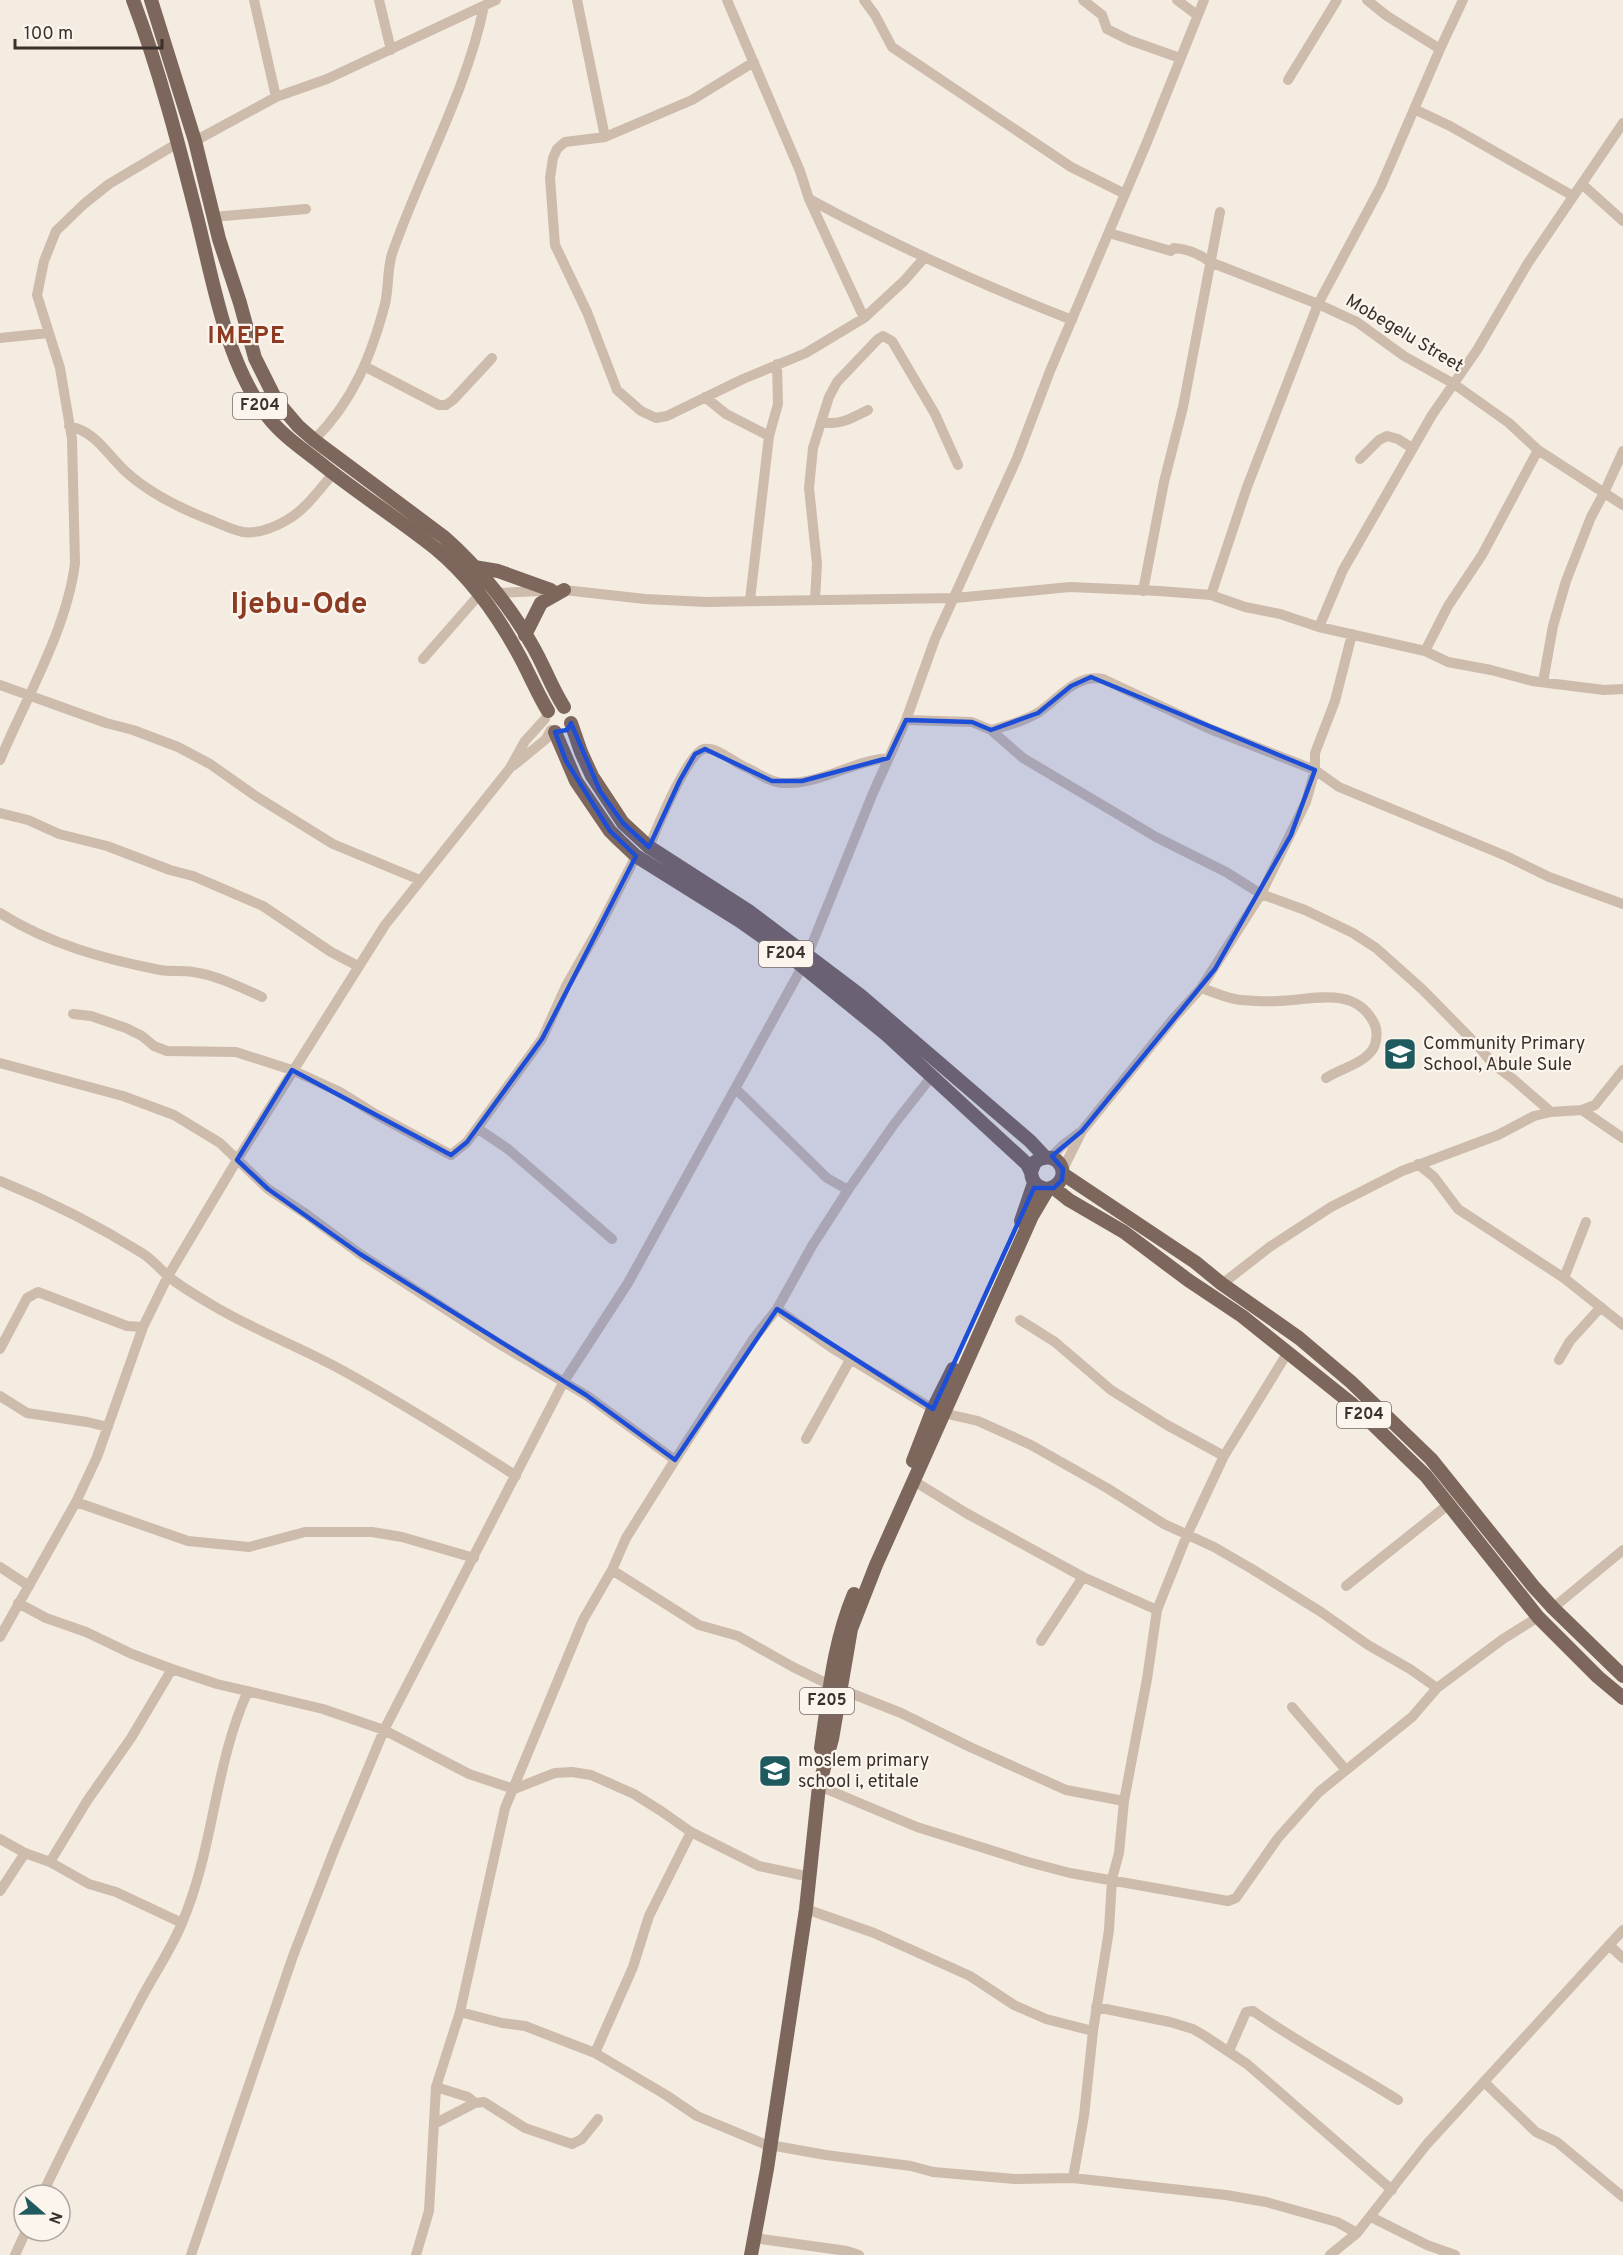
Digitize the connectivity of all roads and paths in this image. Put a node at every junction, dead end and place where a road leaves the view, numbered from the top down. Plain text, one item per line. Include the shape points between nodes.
1 (133, 0) edge
2 (151, 0) edge
3 (254, 0) edge
4 (379, 0) edge
5 (496, 0) edge
6 (577, 0) edge
7 (727, 0) edge
8 (864, 0) edge
9 (1083, 0) edge
10 (1177, 0) edge
11 (1204, 0) edge
12 (1337, 0) edge
13 (1368, 0) edge
14 (1463, 0) edge
15 (484, 6) junction
16 (1197, 15) junction
17 (1440, 49) junction
18 (391, 50) junction
19 (1180, 58) junction
20 (754, 62) junction
21 (1288, 80) dead end
22 (276, 97) junction
23 (1414, 109) junction
24 (1623, 123) edge
25 (605, 137) junction
26 (195, 141) junction
27 (178, 144) junction
28 (1583, 185) junction
29 (1125, 194) junction
30 (1574, 196) junction
31 (809, 199) junction
32 (306, 209) dead end
33 (1220, 212) dead end
34 (213, 217) junction
35 (1623, 221) edge
36 (1109, 233) junction
37 (926, 257) junction
38 (1210, 262) junction
39 (1318, 304) junction
40 (864, 318) junction
41 (1072, 320) junction
42 (49, 333) junction
43 (0, 338) edge
44 (492, 358) dead end
45 (777, 364) junction
46 (364, 366) junction
47 (1454, 384) junction
48 (705, 398) junction
49 (868, 410) dead end
50 (821, 422) junction
51 (69, 426) junction
52 (769, 436) junction
53 (314, 440) junction
54 (1412, 448) junction
55 (1538, 450) junction
56 (1623, 451) edge
57 (1360, 459) dead end
58 (958, 465) dead end
59 (332, 475) junction
60 (1604, 493) junction
61 (1623, 505) edge
62 (474, 567) junction
63 (557, 590) junction
64 (1143, 591) junction
65 (497, 593) junction
66 (479, 595) junction
67 (1211, 596) junction
68 (955, 598) junction
69 (750, 600) junction
70 (815, 600) junction
71 (1319, 627) junction
72 (1352, 634) junction
73 (525, 635) junction
74 (1425, 651) junction
75 (423, 659) dead end
76 (1543, 682) junction
77 (0, 685) edge
78 (1623, 689) edge
79 (29, 696) junction
80 (564, 707) junction
81 (906, 720) junction
82 (550, 723) junction
83 (571, 723) junction
84 (991, 730) junction
85 (888, 758) junction
86 (0, 760) edge
87 (1315, 770) junction
88 (0, 813) edge
89 (649, 847) junction
90 (636, 856) junction
91 (420, 880) junction
92 (1261, 894) junction
93 (1623, 904) edge
94 (0, 913) edge
95 (805, 961) junction
96 (358, 966) junction
97 (1201, 988) junction
98 (262, 997) dead end
99 (73, 1014) dead end
100 (0, 1063) edge
101 (292, 1070) junction
102 (1623, 1070) edge
103 (932, 1076) junction
104 (1326, 1078) dead end
105 (736, 1089) junction
106 (1582, 1110) junction
107 (1551, 1112) junction
108 (477, 1128) junction
109 (1082, 1131) junction
110 (1623, 1138) edge
111 (1048, 1157) junction
112 (237, 1160) junction
113 (1418, 1164) junction
114 (1063, 1171) junction
115 (1033, 1178) junction
116 (0, 1181) edge
117 (1051, 1188) junction
118 (848, 1190) junction
119 (1586, 1222) dead end
120 (612, 1239) dead end
121 (168, 1276) junction
122 (1564, 1278) junction
123 (1222, 1284) junction
124 (1600, 1307) junction
125 (777, 1309) junction
126 (1020, 1320) dead end
127 (1623, 1325) edge
128 (143, 1327) junction
129 (0, 1349) edge
130 (1288, 1352) junction
131 (850, 1360) junction
132 (1559, 1360) dead end
133 (563, 1383) junction
134 (0, 1396) edge
135 (938, 1411) junction
136 (108, 1427) junction
137 (806, 1439) dead end
138 (1224, 1456) junction
139 (675, 1460) junction
140 (516, 1476) junction
141 (914, 1481) junction
142 (76, 1502) junction
143 (1449, 1504) junction
144 (1187, 1535) junction
145 (1623, 1550) edge
146 (474, 1558) junction
147 (0, 1567) edge
148 (612, 1570) junction
149 (1083, 1577) junction
150 (29, 1586) junction
151 (1346, 1586) dead end
152 (18, 1603) junction
153 (1553, 1608) junction
154 (1157, 1610) junction
155 (1538, 1617) junction
156 (0, 1637) edge
157 (1041, 1641) dead end
158 (172, 1669) junction
159 (1623, 1676) edge
160 (835, 1687) junction
161 (1437, 1688) junction
162 (248, 1691) junction
163 (1623, 1698) edge
164 (1292, 1707) dead end
165 (384, 1730) junction
166 (1346, 1770) junction
167 (819, 1786) junction
168 (514, 1789) junction
169 (1124, 1801) junction
170 (691, 1832) junction
171 (0, 1839) edge
172 (25, 1853) junction
173 (50, 1863) junction
174 (801, 1875) junction
175 (1112, 1879) junction
176 (0, 1891) edge
177 (806, 1909) junction
178 (182, 1923) junction
179 (1623, 1930) edge
180 (1609, 1945) junction
181 (1623, 1958) edge
182 (1096, 2007) junction
183 (460, 2012) junction
184 (1093, 2031) junction
185 (1229, 2051) junction
186 (595, 2053) junction
187 (1484, 2082) junction
188 (436, 2087) junction
189 (1398, 2100) dead end
190 (475, 2103) junction
191 (598, 2119) dead end
192 (435, 2123) junction
193 (767, 2146) junction
194 (1073, 2178) junction
195 (48, 2183) edge
196 (1392, 2190) junction
197 (1623, 2198) edge
198 (1371, 2217) junction
199 (1357, 2233) junction
200 (754, 2238) junction
201 (191, 2255) edge
202 (416, 2255) edge
203 (743, 2255) edge
204 (751, 2255) edge
205 (859, 2255) edge
206 (1330, 2255) edge
207 (1455, 2255) edge

1 - 27 main road, F204
2 - 26 main road, F204
3 - 22 street
4 - 18 street
5 - 15 street
6 - 25 street
7 - 20 street
8 - 29 street via 892,47 1071,167
9 - 19 street via 1102,15 1107,29
10 - 16 street
11 - 16 street
12 - 21 street
13 - 17 street
14 - 17 street
15 - 18 street
15 - 46 street via 467,73 392,256 385,302
16 - 19 street
17 - 23 street
18 - 22 street
19 - 29 street
20 - 25 street via 692,100
20 - 31 street
22 - 26 street
23 - 30 street
23 - 39 street via 1381,186
24 - 28 street
25 - 48 street via 565,142 557,149 550,178 555,245 587,312 617,390 641,411 656,418
26 - 34 main road, F204
27 - 42 street via 109,184 56,231 44,261 37,296
27 - 59 main road, F204 via 218,309 244,376 268,418
28 - 30 street
28 - 35 street
29 - 36 street
30 - 47 street
31 - 37 street
31 - 40 street
32 - 34 street
33 - 38 street
34 - 53 main road, F204 via 261,373 276,400
36 - 38 street, Mobegelu Street via 1171,251 1181,249
36 - 41 street
37 - 40 street
37 - 41 street
38 - 39 street, Mobegelu Street
38 - 64 street
39 - 47 street, Mobegelu Street via 1357,322 1404,356
39 - 67 street via 1247,487
40 - 45 street via 806,353
41 - 68 street
42 - 43 street
42 - 51 street via 60,368
44 - 46 street via 446,405 439,405
45 - 48 street
45 - 52 street via 778,404
46 - 53 street via 344,407
47 - 54 street
47 - 55 street, Mobegelu Street via 1509,423
48 - 52 street via 726,414
49 - 50 street via 843,423
50 - 58 street via 837,382 883,336 892,341 922,389
50 - 70 street via 813,448 809,488 817,564
51 - 59 street via 91,435 125,471 165,500 242,532 256,532 287,521
51 - 79 street via 75,538 73,583
52 - 69 street
53 - 62 main road, F204 via 444,537
54 - 57 street via 1387,436
54 - 71 street via 1343,570
55 - 60 street, Mobegelu Street
55 - 74 street
56 - 60 street
59 - 66 main road, F204 via 435,549
60 - 61 street, Mobegelu Street
60 - 76 street via 1566,581
62 - 63 main road
62 - 65 main road, F204
63 - 65 street
63 - 69 street via 668,601
63 - 73 main road via 541,603
64 - 67 street
64 - 68 street via 1070,587
65 - 73 main road, F204
66 - 75 street
66 - 82 main road, F204 via 505,631
67 - 71 street
68 - 70 street
68 - 81 street via 935,639
69 - 70 street
71 - 72 street
72 - 74 street
72 - 87 street via 1335,701 1315,753
73 - 80 main road, F204
74 - 76 street via 1448,662
76 - 78 street
77 - 79 street
79 - 86 street
79 - 91 street via 178,747 333,844
80 - 82 main road via 555,706
80 - 83 main road, F204 via 570,713
81 - 84 street via 972,722
81 - 85 street
82 - 83 main road via 567,730
82 - 90 main road, F204 via 585,795 610,831
82 - 91 street via 525,741 510,768
83 - 89 main road, F204 via 600,791 623,823
84 - 87 street via 1038,713 1071,686 1091,677 1115,683 1210,729
84 - 92 street via 1023,758 1062,782
85 - 89 street via 869,759 836,773 782,783 731,761 720,752 705,749 695,753
85 - 95 street
87 - 92 street via 1306,802
87 - 93 street via 1339,787 1549,877
88 - 96 street via 193,876 263,906
89 - 95 main road, F204 via 750,912
90 - 95 main road, F204 via 791,957
90 - 108 street via 542,1039
91 - 96 street
92 - 97 street
92 - 107 street via 1305,910 1376,948 1423,990 1493,1064
94 - 98 street via 60,944 163,970 194,972
95 - 103 main road, F204
95 - 105 street
95 - 111 main road, F204 via 882,1012
96 - 101 street
97 - 104 street via 1239,1000 1341,997 1359,1004 1378,1030 1373,1048 1354,1065
97 - 109 street
99 - 101 street via 126,1028 167,1051 236,1052
100 - 112 street via 123,1096 174,1116 220,1143
101 - 108 street via 340,1092 452,1155
101 - 112 street
102 - 106 street via 1595,1105
103 - 115 main road, F204 via 1027,1164
103 - 118 street
105 - 118 street via 827,1178
105 - 133 street via 628,1283
106 - 107 street
106 - 110 street
107 - 113 street
108 - 120 street via 508,1149
109 - 111 street
109 - 114 street
111 - 114 main road, F204 via 1060,1164
111 - 115 main road via 1035,1162
112 - 121 street
112 - 133 street via 268,1189 360,1254
113 - 122 street via 1458,1209
113 - 123 street via 1331,1207
114 - 117 main road via 1062,1180
114 - 123 main road, F204
115 - 117 main road, F204 via 1038,1187
115 - 135 main road, F205 via 1031,1195 1007,1254
116 - 121 street via 40,1197 143,1254
117 - 130 main road, F204 via 1124,1232
117 - 135 main road, F205 via 1032,1216
118 - 125 street
119 - 122 street
121 - 128 street
121 - 140 street via 221,1310 347,1373
122 - 124 street
123 - 153 main road, F204 via 1299,1338 1406,1433
124 - 127 street
124 - 132 street
125 - 131 street
125 - 139 street
126 - 138 street via 1055,1342 1111,1390
128 - 129 street via 127,1326 38,1292 27,1298
128 - 136 street
130 - 138 street
130 - 143 main road, F204 via 1382,1431
131 - 135 street
131 - 137 street
133 - 139 street via 586,1395
133 - 140 street
134 - 136 street via 27,1413
135 - 141 main road, F205
135 - 144 street via 1000,1429
135 - 160 main road, F205 via 844,1618 837,1645
136 - 142 street
138 - 144 street
139 - 148 street via 626,1539
140 - 146 street
141 - 149 street via 966,1514
141 - 160 main road, F205 via 857,1611
142 - 146 street via 188,1541 249,1547 305,1532 372,1532
142 - 150 street
143 - 151 street
143 - 155 main road, F204
144 - 154 street
144 - 161 street via 1252,1569
145 - 153 street
146 - 165 street
147 - 150 street
148 - 160 street via 699,1625 738,1636
148 - 168 street via 583,1620
149 - 154 street
149 - 157 street
150 - 152 street
152 - 156 street
152 - 158 street
153 - 159 main road, F204
154 - 169 street
155 - 161 street
155 - 163 main road, F204
158 - 162 street
158 - 173 street
160 - 167 main road, F205 via 832,1739
160 - 169 street via 901,1713 1066,1790
160 - 174 main road, F205
161 - 166 street via 1412,1717
162 - 165 street via 323,1709
162 - 178 street via 229,1741 204,1854
164 - 166 street
165 - 168 street via 469,1774
165 - 201 street via 293,1956
166 - 175 street via 1298,1814 1236,1898 1228,1900
167 - 175 street via 917,1827 1028,1862
167 - 177 main road, F205
168 - 170 street via 555,1773 591,1775 633,1794
168 - 183 street via 505,1808
169 - 175 street
170 - 174 street via 759,1866
170 - 186 street via 649,1916 633,1967
171 - 172 street
172 - 173 street
172 - 176 street
173 - 178 street
174 - 193 main road, F205
175 - 182 street via 1109,1930
177 - 184 street via 874,1933 970,1976 1014,2005 1046,2019
177 - 193 main road, F205
178 - 195 street
179 - 180 street
180 - 181 street
180 - 187 street
182 - 184 street
182 - 185 street via 1193,2028
183 - 186 street via 525,2026
183 - 188 street
184 - 194 street
185 - 189 street via 1246,2012 1253,2011
185 - 196 street
186 - 193 street via 697,2116
187 - 196 street via 1427,2144
187 - 197 street via 1536,2132 1557,2142
188 - 190 street
188 - 192 street
190 - 191 street via 484,2102 525,2128 572,2144 582,2139
190 - 192 street
192 - 202 street via 429,2211
193 - 194 street via 933,2172 1015,2180
193 - 200 main road, F205
193 - 203 main road, F205
194 - 199 street via 1266,2202 1337,2222
196 - 198 street
198 - 199 street
198 - 207 street
199 - 206 street
200 - 204 main road, F205
200 - 205 street

